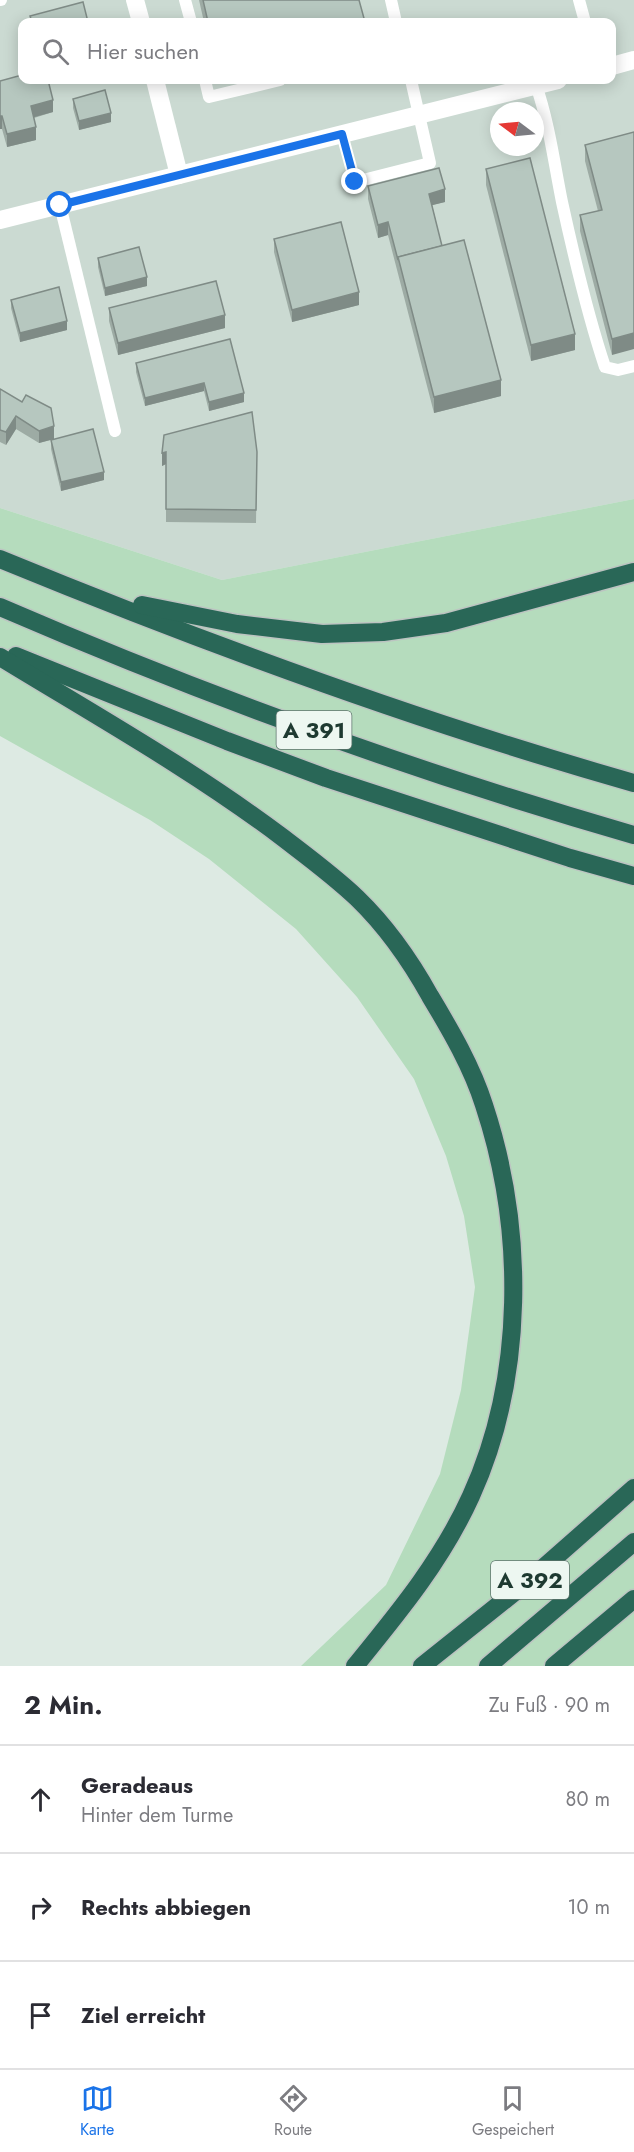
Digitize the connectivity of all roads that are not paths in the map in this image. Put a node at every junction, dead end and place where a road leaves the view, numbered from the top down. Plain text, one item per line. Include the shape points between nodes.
1 (135, 0) edge
2 (185, 0) edge
3 (391, 0) edge
4 (579, 0) edge
5 (140, 18) edge
6 (190, 18) edge
7 (395, 18) edge
8 (584, 18) edge
9 (634, 60) edge
10 (616, 65) edge
11 (156, 84) edge
12 (206, 84) edge
13 (263, 84) edge
14 (412, 84) edge
15 (540, 84) edge
16 (536, 85) junction
17 (420, 114) junction
18 (342, 134) junction
19 (179, 175) junction
20 (60, 205) junction
21 (0, 220) edge
22 (634, 366) edge
23 (115, 431) dead end
24 (0, 559) edge
25 (634, 572) edge
26 (58, 582) junction
27 (0, 607) edge
28 (0, 650) edge
29 (0, 657) edge
30 (634, 783) edge
31 (634, 835) edge
32 (634, 876) edge
33 (634, 1488) edge
34 (634, 1542) edge
35 (634, 1599) edge
36 (355, 1666) edge
37 (422, 1666) edge
38 (488, 1666) edge
39 (554, 1666) edge

1 - 5 street
2 - 6 lane
3 - 7 lane
4 - 8 lane
9 - 10 street
11 - 19 street
12 - 13 lane via 209,97
14 - 17 lane
15 - 16 street
16 - 17 street
16 - 22 lane via 546,113 562,202 605,367 618,370
17 - 18 street
17 - 18 lane via 430,163 355,182
18 - 19 street
19 - 20 street
20 - 21 street
20 - 23 lane
24 - 26 highway
25 - 26 highway via 446,622 383,633 322,634 237,624 148,607
26 - 30 highway via 286,671 524,752
27 - 31 highway, A 391 via 260,712
28 - 32 highway, A 391 via 326,777
29 - 36 highway via 236,803 359,899 390,933 418,975 465,1059 484,1105 507,1198 511,1239 512,1345 502,1399 486,1458 455,1528 415,1592
33 - 37 highway, A 392 via 526,1583
34 - 38 highway
35 - 39 highway

